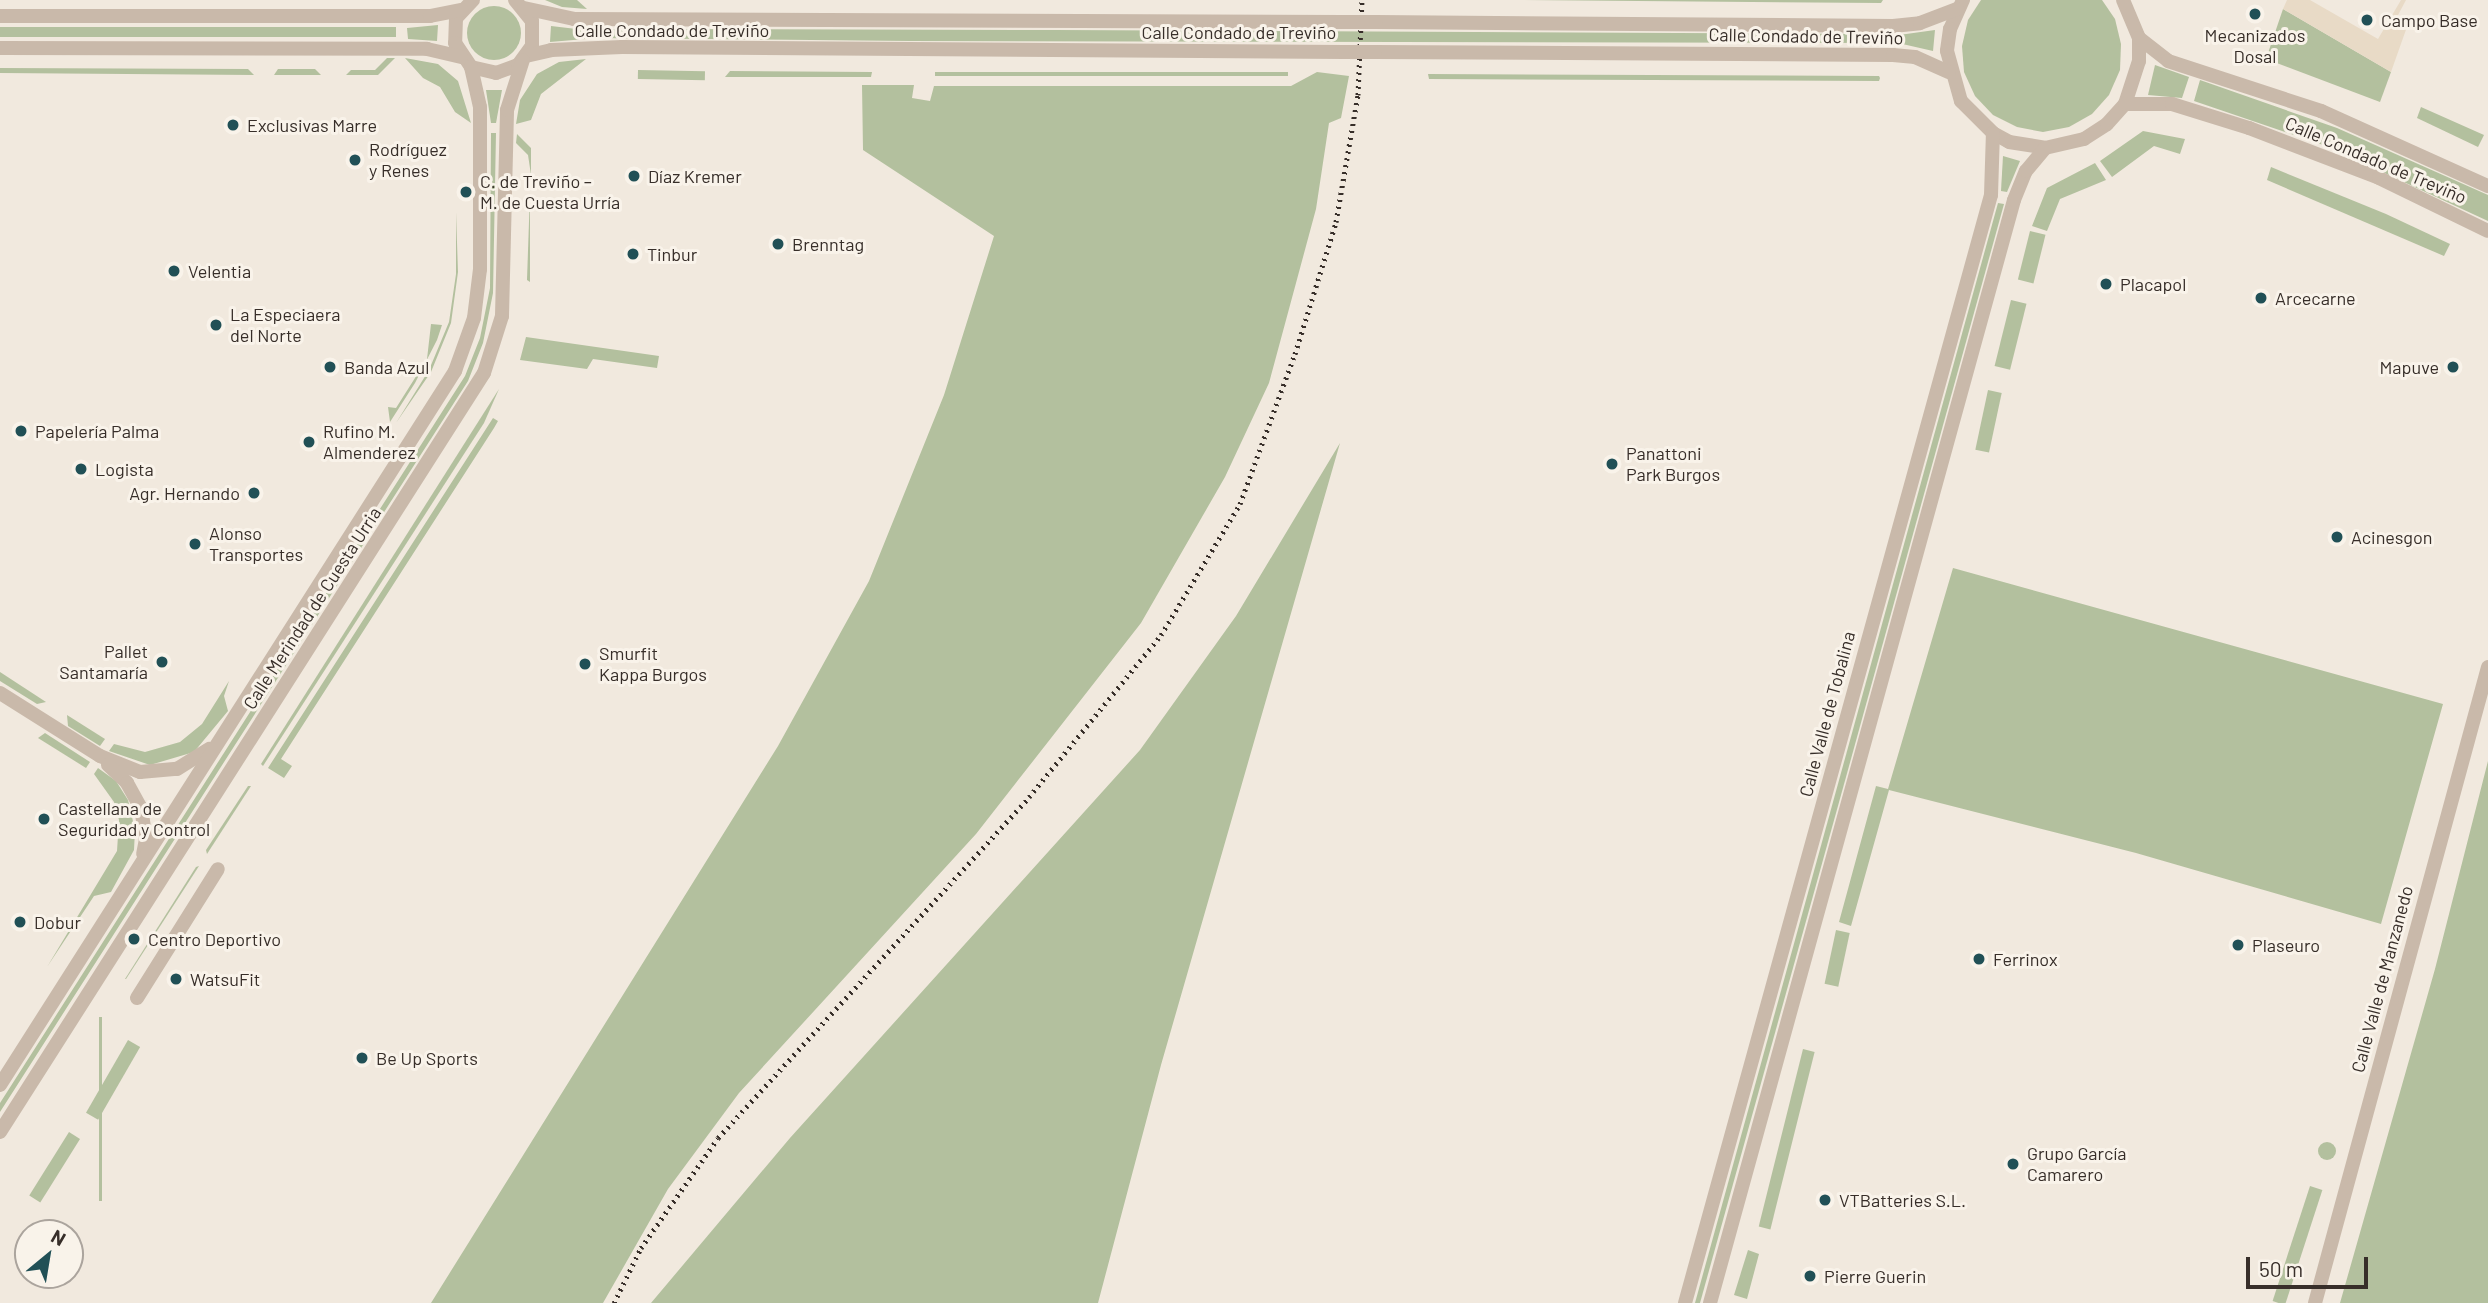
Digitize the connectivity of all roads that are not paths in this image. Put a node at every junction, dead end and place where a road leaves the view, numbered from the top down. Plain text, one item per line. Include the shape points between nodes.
1 (2123, 0) edge
2 (468, 3) edge
3 (521, 3) edge
4 (1960, 4) edge
5 (0, 16) edge
6 (2139, 37) junction
7 (0, 48) edge
8 (525, 58) junction
9 (466, 62) junction
10 (1950, 72) junction
11 (2125, 104) junction
12 (1993, 133) junction
13 (2045, 148) junction
14 (2488, 186) edge
15 (2488, 231) edge
16 (2488, 667) edge
17 (0, 692) edge
18 (223, 736) junction
19 (100, 756) junction
20 (141, 863) junction
21 (218, 869) dead end
22 (137, 998) dead end
23 (0, 1085) edge
24 (0, 1132) edge
25 (1685, 1303) edge
26 (1710, 1303) edge
27 (2315, 1303) edge

1 - 6 street
2 - 5 street via 430,16
2 - 9 street, Calle Merindad de Cuesta Urria via 453,36
3 - 4 street, Calle Condado de Treviño, bridge via 574,19 1893,26 1920,23
3 - 8 street, Calle Merindad de Cuesta Urria via 533,29
4 - 10 street via 1947,51
6 - 11 street via 2137,72
6 - 14 street, Calle Condado de Treviño via 2168,61 2321,111
7 - 9 street via 427,49
8 - 9 street, Calle Condado de Treviño via 496,73
8 - 10 street, Calle Condado de Treviño, bridge via 551,50 622,47 1893,55 1916,57
8 - 24 street, Calle Merindad de Cuesta Urria via 507,110 502,316 484,373
9 - 18 street, Calle Merindad de Cuesta Urria via 480,107 480,269 464,351 435,406
10 - 12 street via 1961,101
11 - 13 street via 2107,124 2084,139
11 - 15 street, Calle Condado de Treviño via 2172,104 2249,128 2379,178
12 - 13 street via 2018,144
12 - 25 street, Calle Valle de Tobalina via 1991,195
13 - 26 street via 2026,172 2014,200
16 - 27 street, Calle Valle de Manzanedo
17 - 19 street
18 - 19 street via 197,760 168,771 140,772
18 - 20 street, Calle Merindad de Cuesta Urria
19 - 20 street via 127,783 141,808 146,839
20 - 23 street, Calle Merindad de Cuesta Urria
21 - 22 street

